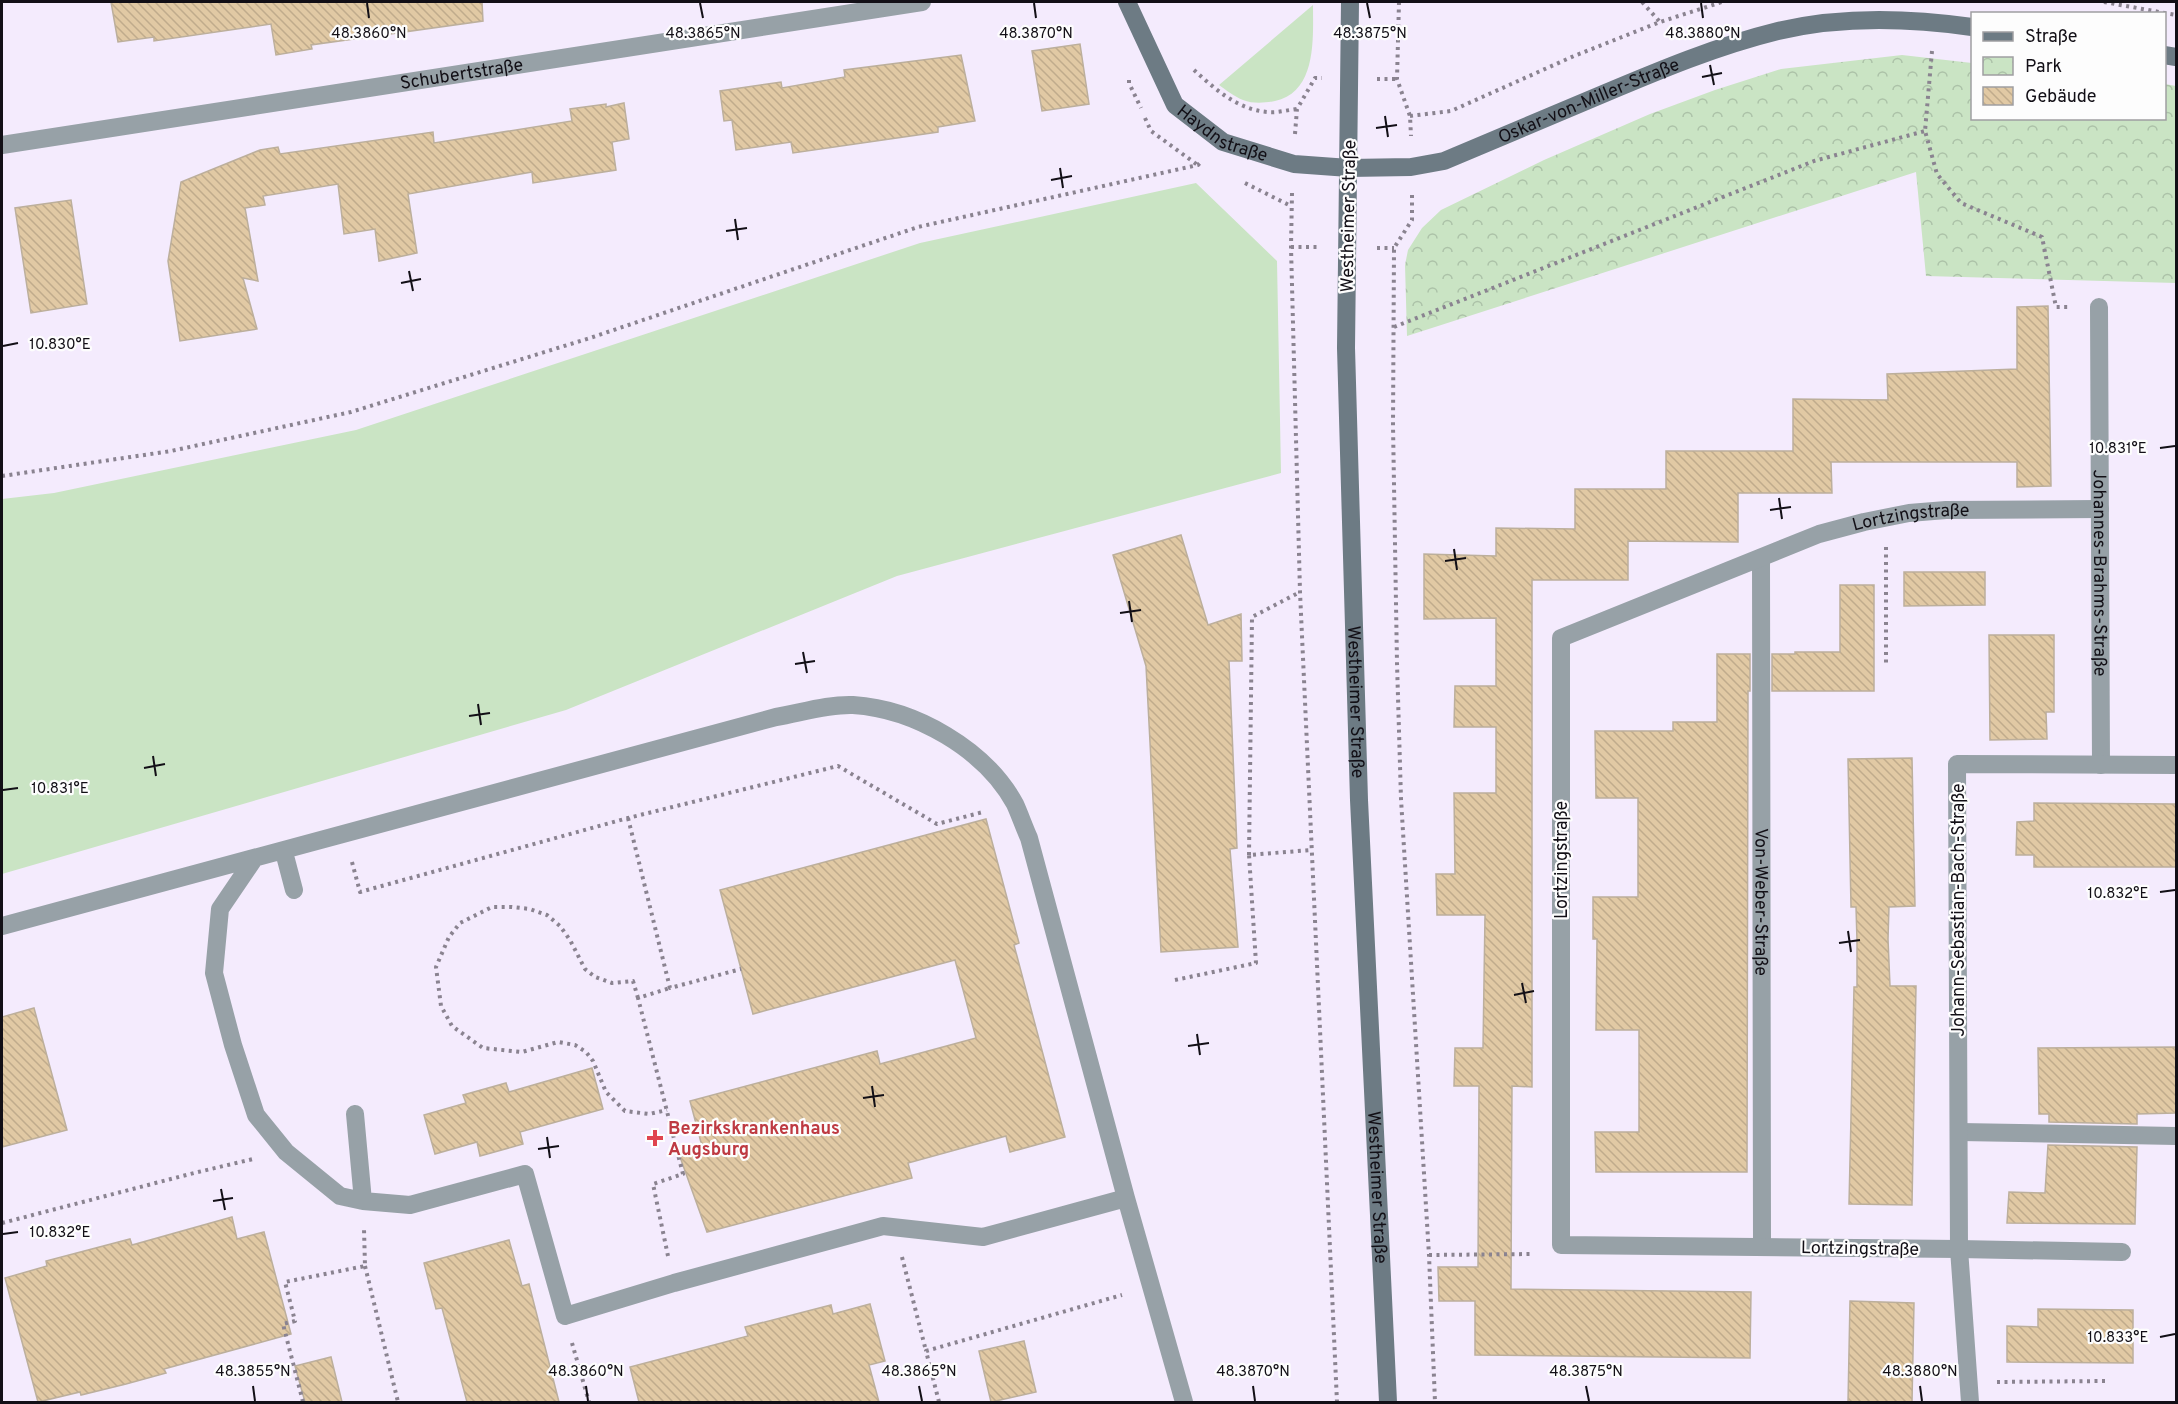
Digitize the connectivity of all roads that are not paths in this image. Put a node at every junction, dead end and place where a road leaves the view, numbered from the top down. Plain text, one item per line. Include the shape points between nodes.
1 (922, 2) edge
2 (1127, 2) edge
3 (1350, 2) edge
4 (1971, 27) edge
5 (2, 145) edge
6 (1349, 168) junction
7 (2099, 307) road end
8 (2100, 509) junction
9 (1761, 558) junction
10 (2101, 765) junction
11 (2176, 765) edge
12 (284, 852) junction
13 (254, 859) junction
14 (294, 890) dead end
15 (2, 926) edge
16 (355, 1114) dead end
17 (1960, 1132) junction
18 (2176, 1136) edge
19 (1126, 1198) junction
20 (363, 1201) junction
21 (1762, 1247) junction
22 (1959, 1249) junction
23 (2122, 1252) dead end
24 (1184, 1402) edge
25 (1388, 1402) edge
26 (1970, 1402) edge

1 - 5 street, Schubertstraße
2 - 6 street, Haydnstraße via 1175,105 1222,142 1294,164
3 - 6 street, Westheimer Straße
4 - 6 street, Oskar-von-Miller-Straße via 1934,22 1854,21 1779,31 1694,56 1444,161 1411,167
6 - 25 street, Westheimer Straße via 1346,348 1358,753
7 - 8 street, Johannes-Brahms-Straße
8 - 9 street, Lortzingstraße via 1909,513 1819,534
8 - 10 street, Johannes-Brahms-Straße
9 - 21 street, Von-Weber-Straße
9 - 21 street, Lortzingstraße via 1561,638 1561,1245
10 - 11 street, Johann-Sebastian-Bach-Straße
10 - 17 street, Johann-Sebastian-Bach-Straße via 1957,764
12 - 13 street
12 - 14 street
12 - 19 street via 776,717 851,705 910,717 964,748 990,770 1014,803 1029,838
13 - 15 street
13 - 20 street via 220,909 214,973 233,1045 256,1115 286,1152 340,1196
16 - 20 street
17 - 18 street
17 - 22 street, Johann-Sebastian-Bach-Straße
19 - 20 street via 982,1237 883,1226 565,1316 525,1174 410,1205
19 - 24 street
21 - 22 street, Lortzingstraße
22 - 23 street
22 - 26 street, Johann-Sebastian-Bach-Straße

